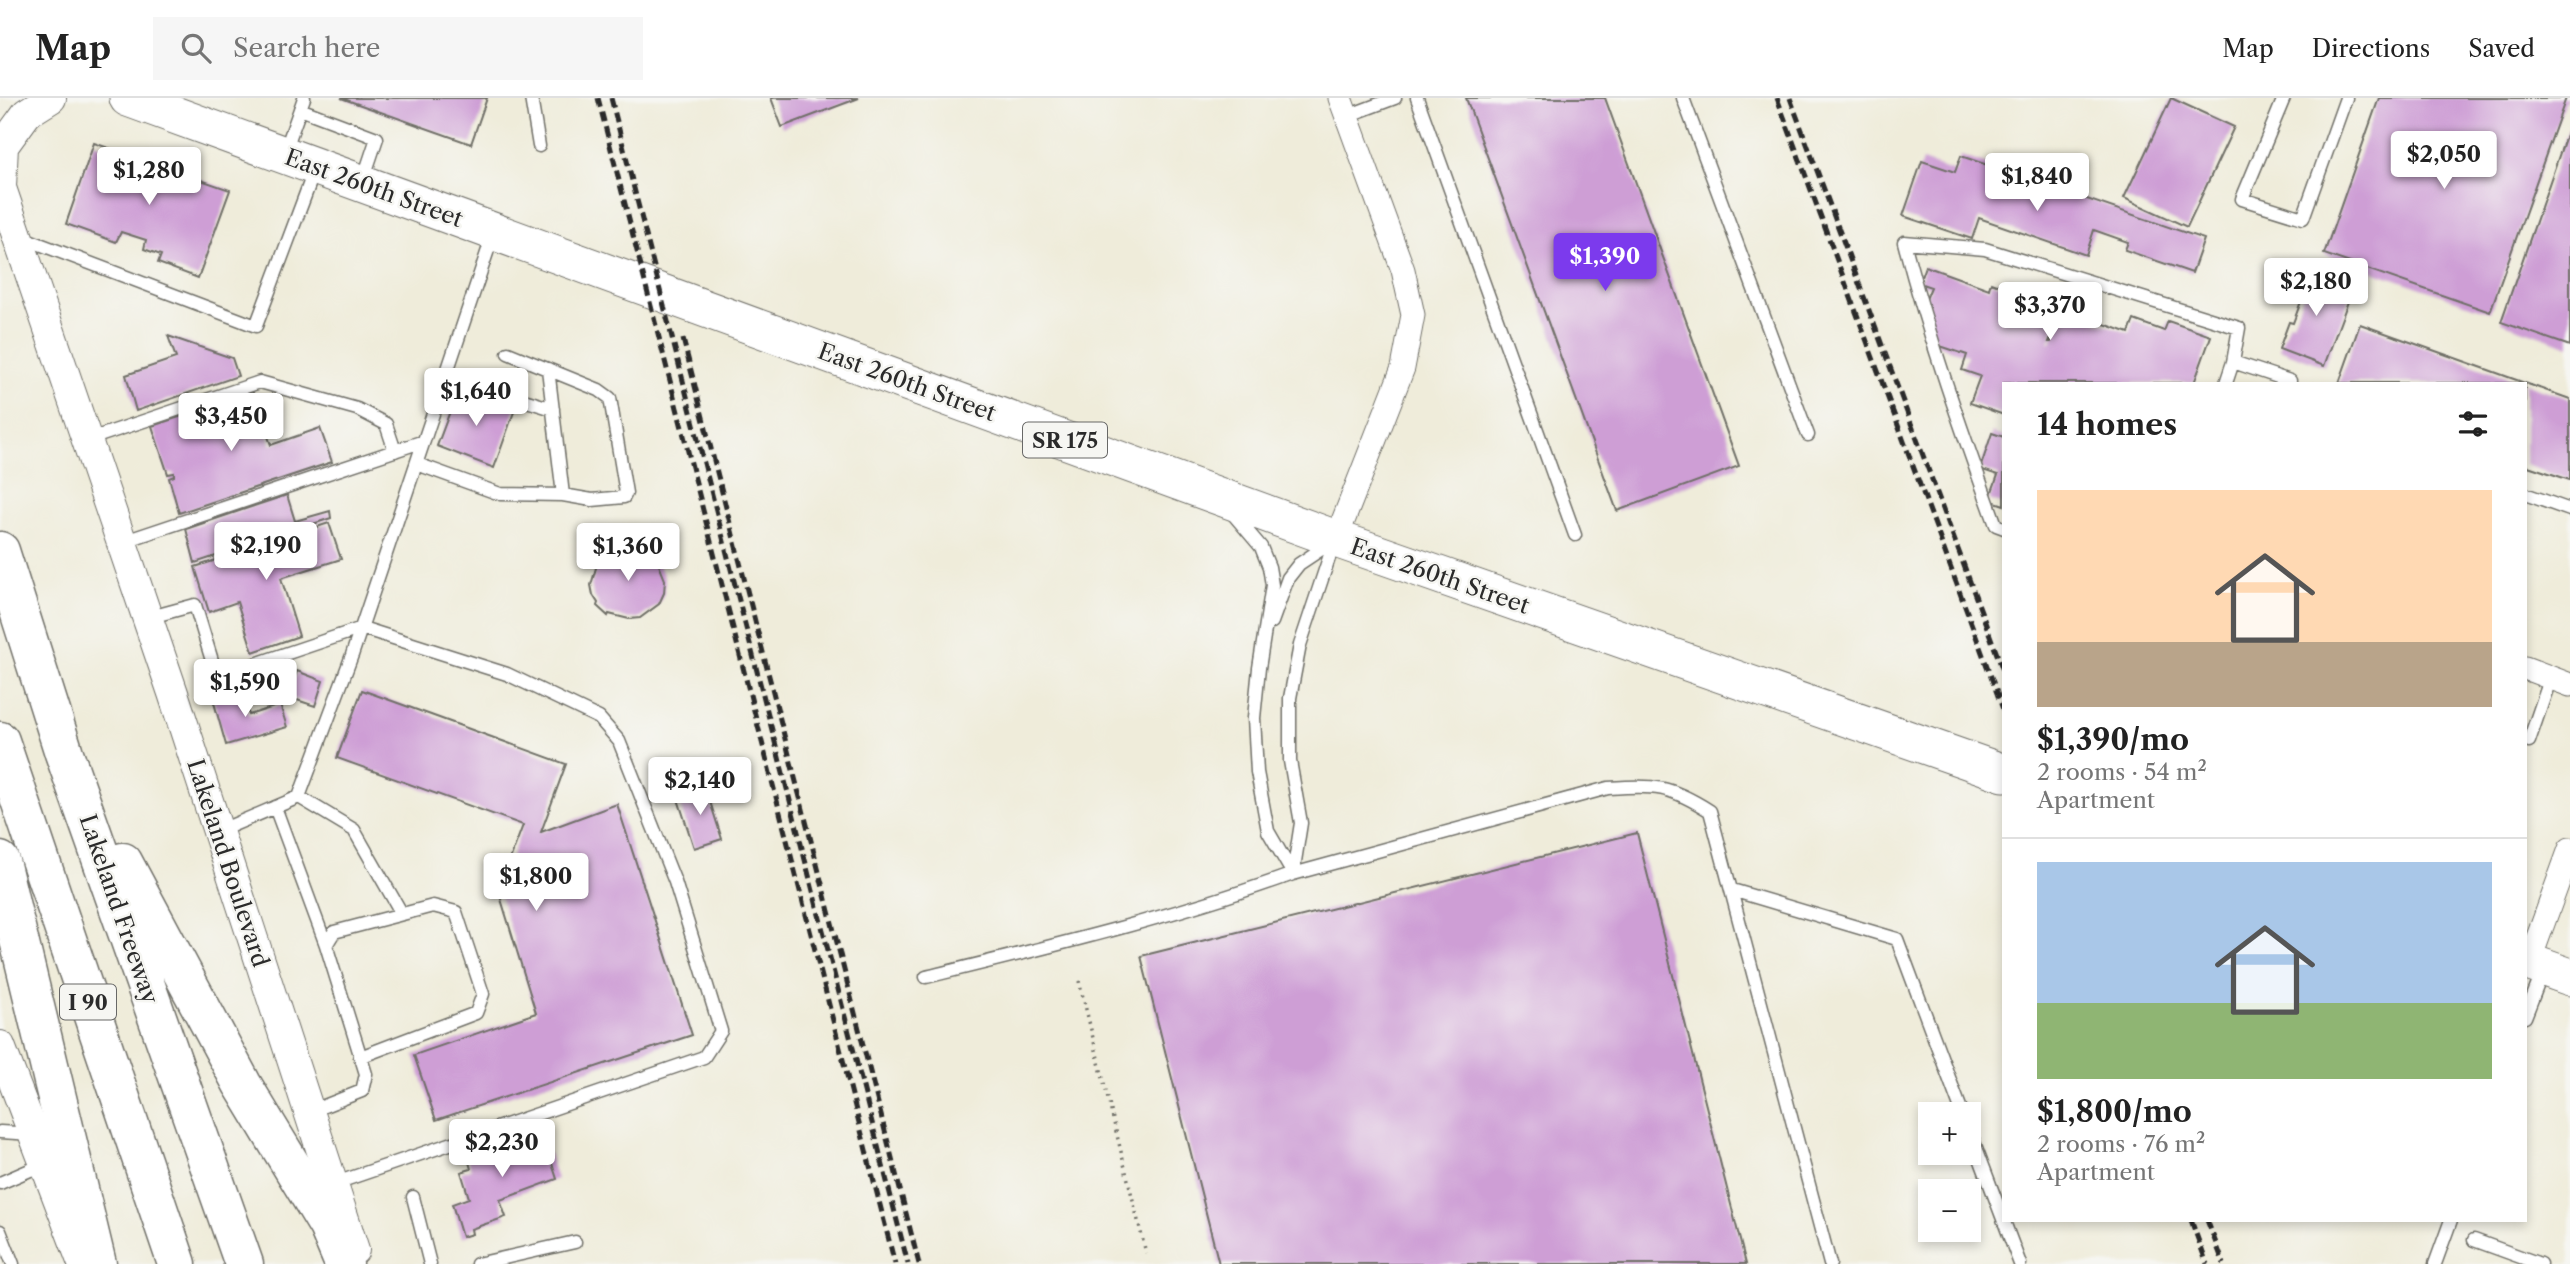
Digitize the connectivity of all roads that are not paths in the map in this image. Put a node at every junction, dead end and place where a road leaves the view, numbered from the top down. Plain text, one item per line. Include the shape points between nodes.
1 (51, 98) edge
2 (128, 98) edge
3 (531, 98) edge
4 (1395, 98) edge
5 (1417, 98) edge
6 (1684, 98) edge
7 (2284, 98) edge
8 (2346, 98) edge
9 (302, 104) edge
10 (1343, 107) edge
11 (539, 146) dead end
12 (300, 160) junction
13 (362, 183) junction
14 (0, 186) edge
15 (494, 231) junction
16 (17, 236) junction
17 (508, 353) dead end
18 (2233, 362) junction
19 (548, 369) junction
20 (446, 376) junction
21 (2226, 382) edge
22 (2290, 382) edge
23 (553, 409) junction
24 (1808, 435) dead end
25 (87, 440) junction
26 (424, 442) junction
27 (395, 451) junction
28 (417, 464) junction
29 (1213, 494) junction
30 (563, 495) junction
31 (2527, 495) edge
32 (2570, 510) edge
33 (2002, 527) edge
34 (1575, 536) dead end
35 (1336, 540) junction
36 (121, 542) junction
37 (0, 551) edge
38 (147, 618) junction
39 (362, 628) junction
40 (1263, 648) junction
41 (2527, 669) edge
42 (2561, 681) edge
43 (0, 741) edge
44 (2527, 745) edge
45 (64, 752) junction
46 (2002, 773) edge
47 (299, 797) junction
48 (275, 807) junction
49 (218, 832) junction
50 (2570, 849) edge
51 (0, 861) edge
52 (1293, 874) junction
53 (1732, 890) junction
54 (402, 914) junction
55 (326, 945) junction
56 (2550, 973) edge
57 (926, 976) dead end
58 (2527, 1013) edge
59 (0, 1046) edge
60 (360, 1057) junction
61 (1958, 1102) edge
62 (309, 1112) junction
63 (0, 1132) edge
64 (33, 1134) junction
65 (1981, 1161) edge
66 (45, 1164) junction
67 (0, 1182) edge
68 (333, 1184) junction
69 (413, 1197) dead end
70 (2002, 1216) edge
71 (2004, 1222) edge
72 (2450, 1222) edge
73 (0, 1231) edge
74 (2474, 1240) dead end
75 (575, 1242) dead end
76 (13, 1264) edge
77 (83, 1264) edge
78 (97, 1264) edge
79 (177, 1264) edge
80 (244, 1264) edge
81 (344, 1264) edge
82 (359, 1264) edge
83 (430, 1264) edge
84 (477, 1264) edge
85 (1830, 1264) edge
86 (2020, 1264) edge
87 (2435, 1264) edge
88 (2540, 1264) edge

1 - 14 street via 27,113 3,146
2 - 12 main road, East 260th Street / SR 175
3 - 11 lane
4 - 10 lane
5 - 34 lane
6 - 24 lane
7 - 8 lane via 2242,199 2303,218
9 - 12 lane
9 - 13 lane via 377,138
10 - 35 street via 1404,270 1413,315 1403,368
12 - 13 main road, East 260th Street / SR 175
12 - 16 lane via 256,326
13 - 15 main road, East 260th Street / SR 175
14 - 16 street, Lakeland Boulevard
15 - 20 lane
15 - 29 main road, East 260th Street / SR 175
16 - 25 street, Lakeland Boulevard
17 - 19 lane
18 - 21 lane
18 - 22 lane
18 - 33 lane via 2239,328 1985,249 1904,242 1962,430 1996,525
19 - 23 lane
19 - 30 lane via 610,398 626,493 624,497 592,500
20 - 23 lane
20 - 26 lane
23 - 30 lane
25 - 27 lane via 260,382 357,409 386,424
25 - 36 street, Lakeland Boulevard
26 - 27 lane
26 - 28 lane
27 - 36 lane
28 - 30 lane via 500,494
28 - 39 lane
29 - 35 main road, East 260th Street / SR 175
29 - 40 lane via 1261,547 1269,567 1272,585
31 - 32 lane
35 - 40 lane via 1299,564 1288,579
35 - 46 main road, East 260th Street / SR 175
35 - 52 lane via 1300,645 1290,698 1290,761 1301,823
36 - 38 street, Lakeland Boulevard
37 - 45 highway, Lakeland Freeway / I 90
38 - 39 lane via 195,605 217,677
38 - 49 street, Lakeland Boulevard
39 - 47 lane
39 - 68 lane via 507,674 599,718 619,741 675,882 721,1031 704,1057
40 - 52 lane via 1254,718 1257,772 1268,831
41 - 42 street
42 - 44 lane
43 - 79 highway, I 90
45 - 80 highway, Lakeland Freeway / I 90
45 - 81 highway via 242,1084 328,1226
47 - 48 lane
47 - 54 lane via 354,830
48 - 49 lane
48 - 55 lane
49 - 62 street, Lakeland Boulevard
50 - 56 street
51 - 78 highway
52 - 53 lane via 1608,788 1652,786 1684,795 1710,811
52 - 57 lane via 1163,914
53 - 61 lane via 1897,939
53 - 85 lane
54 - 55 lane via 334,932
54 - 60 lane via 433,906 456,912 483,994 475,1013
55 - 60 lane
56 - 58 lane
59 - 64 street
60 - 62 lane via 366,1074 362,1091
62 - 68 street, Lakeland Boulevard
63 - 64 lane
64 - 66 street
65 - 70 lane
66 - 67 lane
66 - 77 street
68 - 82 street, Lakeland Boulevard
69 - 83 lane
71 - 86 lane
72 - 87 lane
73 - 76 lane
74 - 88 lane
75 - 84 lane

